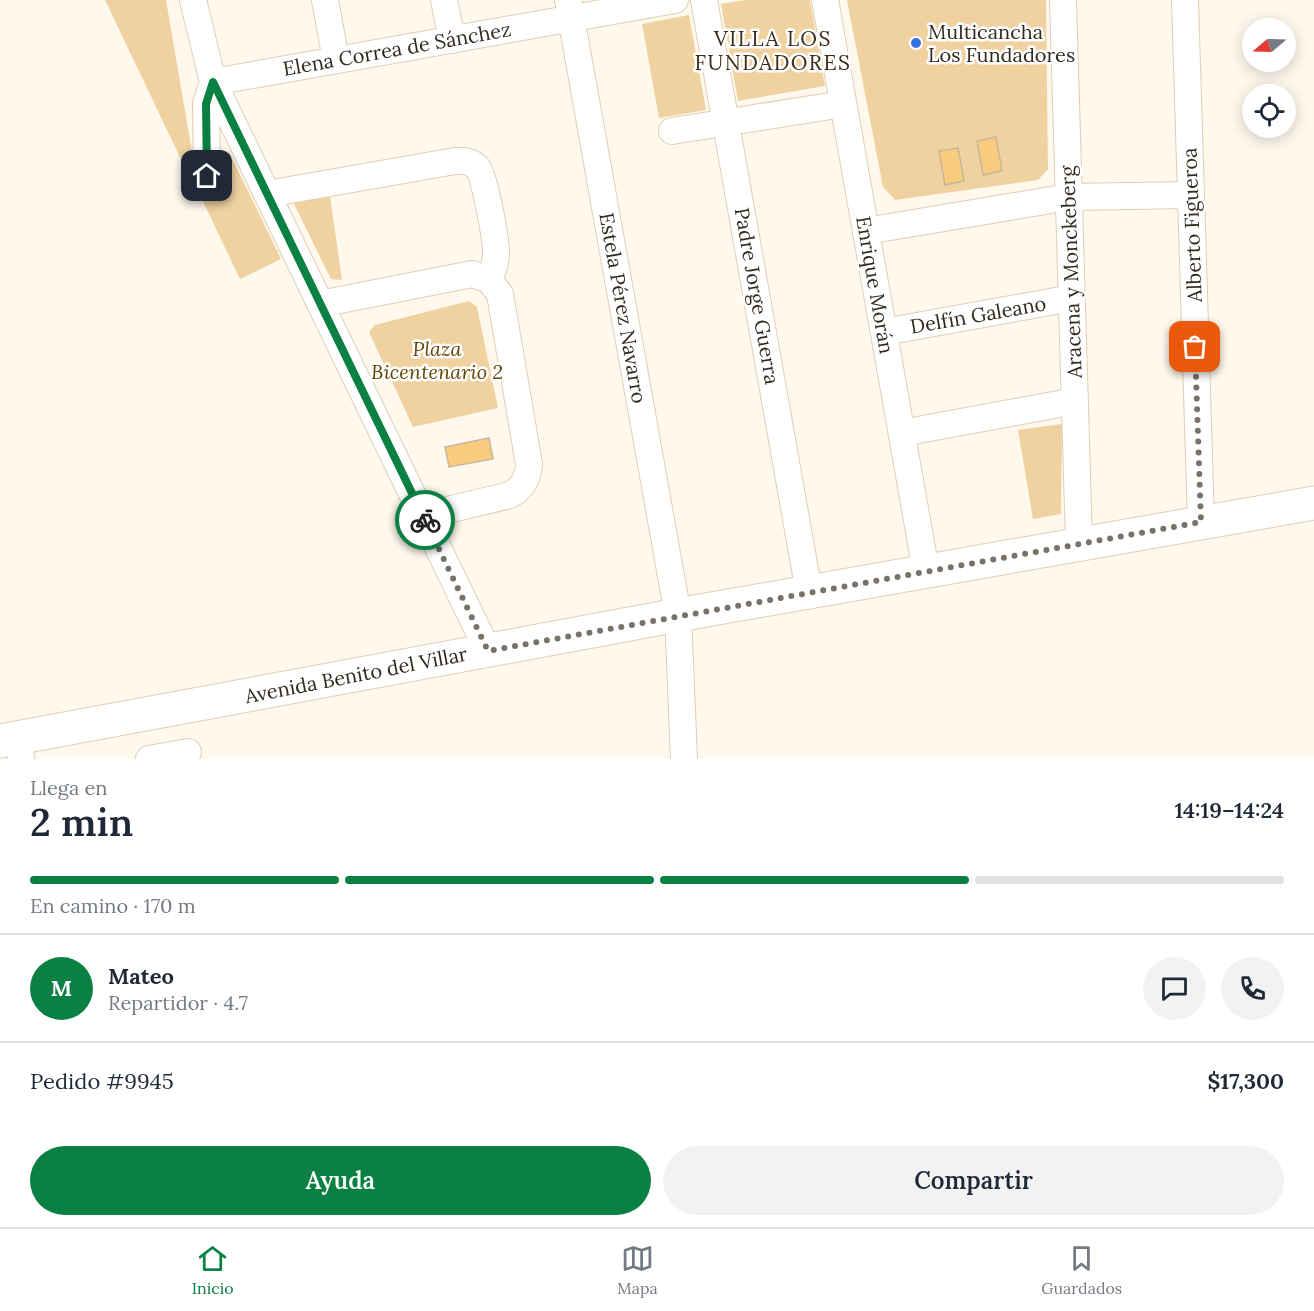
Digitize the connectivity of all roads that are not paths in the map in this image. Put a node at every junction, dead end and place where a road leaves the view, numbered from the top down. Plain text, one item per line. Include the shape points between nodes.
1 (194, 0) edge
2 (325, 0) edge
3 (444, 0) edge
4 (675, 0) edge
5 (704, 0) edge
6 (825, 0) edge
7 (1063, 0) edge
8 (1185, 0) edge
9 (570, 9) edge
10 (452, 40) junction
11 (336, 60) junction
12 (213, 82) junction
13 (843, 104) junction
14 (726, 123) junction
15 (672, 131) dead end
16 (207, 176) dead end
17 (267, 194) junction
18 (1191, 195) junction
19 (1069, 196) junction
20 (866, 231) junction
21 (489, 280) junction
22 (1072, 298) junction
23 (320, 304) junction
24 (884, 332) junction
25 (1075, 401) junction
26 (902, 433) junction
27 (1314, 503) edge
28 (423, 516) junction
29 (1201, 522) junction
30 (1079, 543) junction
31 (926, 571) junction
32 (809, 592) junction
33 (678, 615) junction
34 (488, 651) junction
35 (13, 746) edge
36 (188, 752) dead end
37 (149, 759) edge
38 (684, 759) edge

1 - 12 street
2 - 11 street
3 - 10 street
4 - 9 street, Elena Correa de Sánchez
5 - 14 street, Padre Jorge Guerra
6 - 13 street, Enrique Morán
7 - 19 street, Aracena y Monckeberg
8 - 18 street, Alberto Figueroa
9 - 10 street, Elena Correa de Sánchez
9 - 33 street, Estela Pérez Navarro
10 - 11 street, Elena Correa de Sánchez
11 - 12 street, Elena Correa de Sánchez
12 - 16 street via 206,104
12 - 17 street
13 - 14 street
13 - 20 street, Enrique Morán
14 - 15 street
14 - 32 street, Padre Jorge Guerra
17 - 21 street via 468,161 478,169 483,181 496,244
17 - 23 street
18 - 19 street
18 - 29 street, Alberto Figueroa
19 - 20 street
19 - 22 street, Aracena y Monckeberg
20 - 24 street, Enrique Morán
21 - 23 street via 464,275
21 - 28 street via 502,303 529,472 521,487 510,495
22 - 24 street, Delfín Galeano
22 - 25 street, Aracena y Monckeberg
23 - 28 street
24 - 26 street, Enrique Morán
25 - 26 street
25 - 30 street, Aracena y Monckeberg
26 - 31 street, Enrique Morán
27 - 29 street, Avenida Benito del Villar
28 - 34 street
29 - 30 street, Avenida Benito del Villar
30 - 31 street, Avenida Benito del Villar
31 - 32 street, Avenida Benito del Villar
32 - 33 street, Avenida Benito del Villar
33 - 34 street, Avenida Benito del Villar
33 - 38 street, Estela Pérez Navarro
34 - 35 street, Avenida Benito del Villar
36 - 37 street

